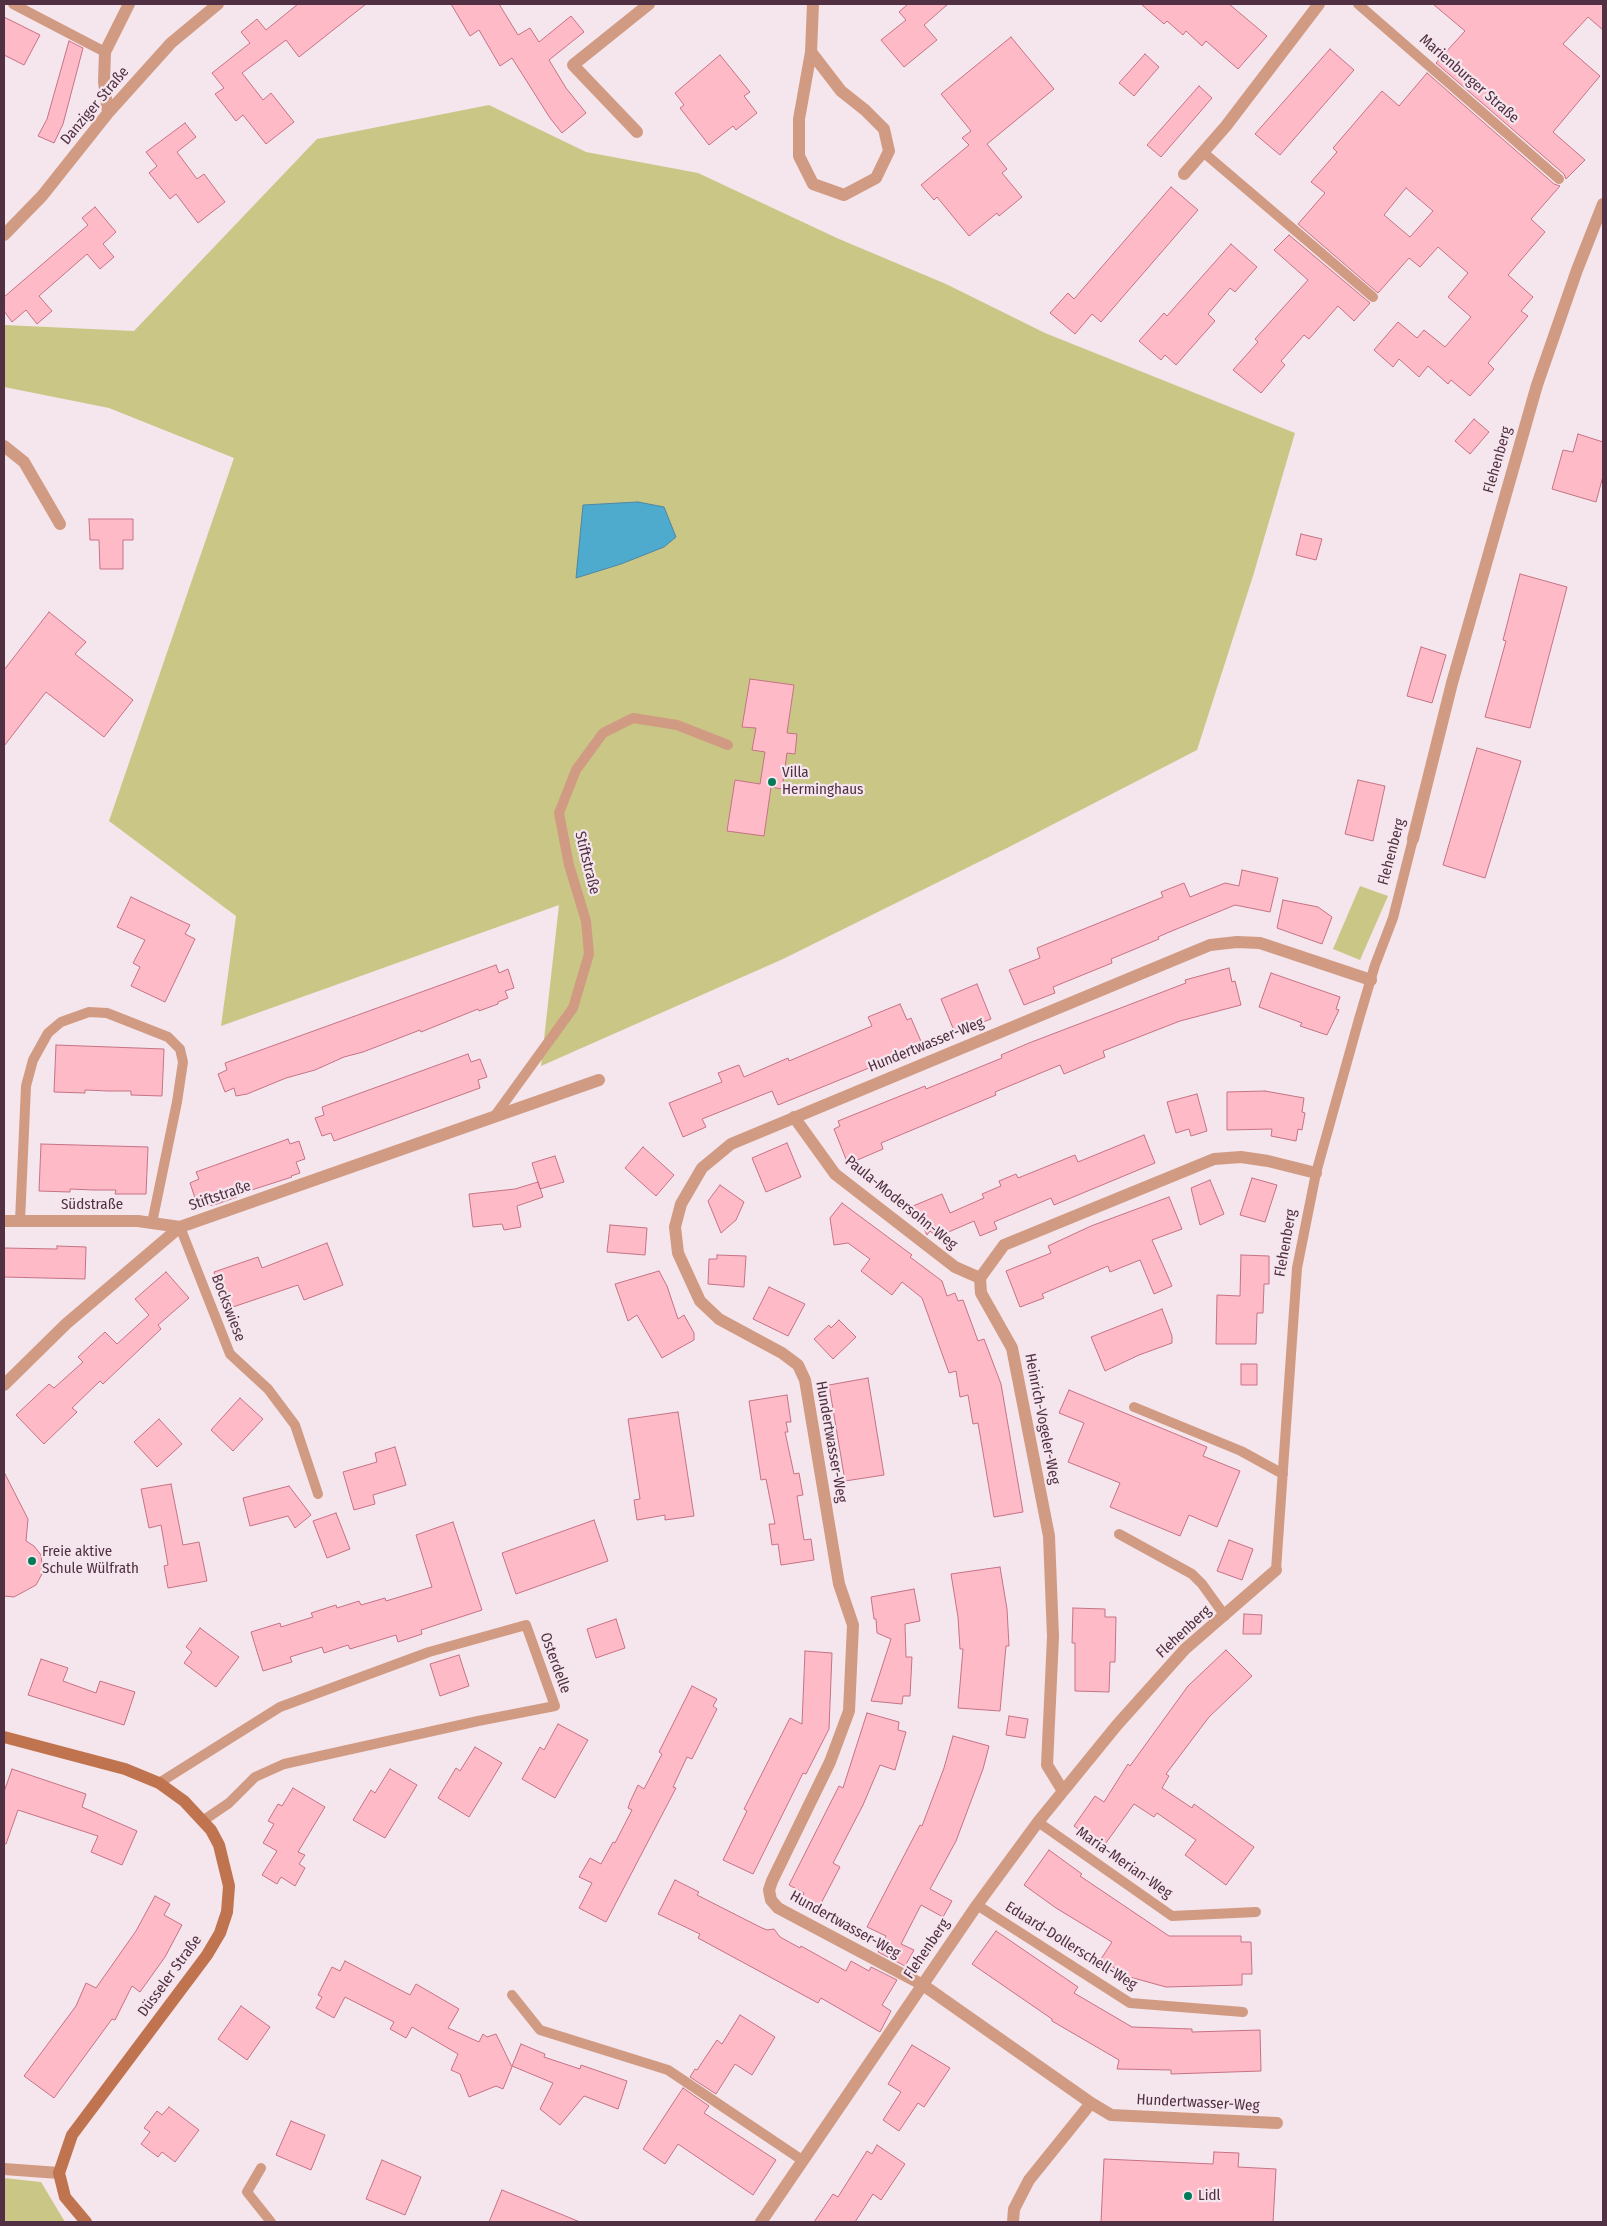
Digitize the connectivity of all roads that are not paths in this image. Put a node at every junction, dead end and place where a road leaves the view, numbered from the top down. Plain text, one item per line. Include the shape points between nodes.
1 (13, 4) edge
2 (129, 4) edge
3 (218, 4) edge
4 (649, 4) edge
5 (813, 4) edge
6 (1319, 4) edge
7 (1358, 4) edge
8 (105, 52) junction
9 (811, 52) junction
10 (108, 113) junction
11 (637, 132) dead end
12 (1203, 152) junction
13 (1184, 174) dead end
14 (1559, 179) dead end
15 (1603, 204) edge
16 (4, 235) edge
17 (1373, 296) dead end
18 (4, 446) edge
19 (60, 524) dead end
20 (728, 745) dead end
21 (1413, 839) joint
22 (1371, 980) junction
23 (599, 1080) dead end
24 (494, 1117) junction
25 (794, 1117) junction
26 (1316, 1173) junction
27 (4, 1221) edge
28 (20, 1221) junction
29 (152, 1223) junction
30 (180, 1227) junction
31 (980, 1278) junction
32 (4, 1385) edge
33 (1134, 1407) dead end
34 (1283, 1474) junction
35 (318, 1494) dead end
36 (1119, 1534) dead end
37 (1276, 1570) joint
38 (1225, 1616) junction
39 (4, 1737) edge
40 (159, 1782) junction
41 (1063, 1792) junction
42 (204, 1820) junction
43 (1038, 1822) junction
44 (977, 1905) junction
45 (1256, 1912) dead end
46 (922, 1985) junction
47 (512, 1995) dead end
48 (1243, 2012) dead end
49 (1091, 2103) junction
50 (1277, 2123) dead end
51 (802, 2160) junction
52 (261, 2168) dead end
53 (4, 2169) edge
54 (59, 2173) junction
55 (86, 2222) edge
56 (271, 2222) edge
57 (761, 2222) edge
58 (1013, 2222) edge

1 - 8 lane
2 - 8 street
3 - 10 street, Danziger Straße via 171,44
4 - 11 street via 573,65
5 - 9 street
6 - 12 street
7 - 14 lane, Marienburger Straße
8 - 10 street
9 - 9 street via 799,118 799,156 814,184 844,195 876,178 889,151 884,129 841,91
10 - 16 street, Danziger Straße via 42,196
12 - 13 street
12 - 17 lane
15 - 21 street, Flehenberg via 1537,386 1452,683
18 - 19 street via 24,462
20 - 24 lane, Stiftstraße via 678,725 633,718 603,733 576,770 559,813 569,865 586,921 589,954 573,1008
21 - 22 lane, Flehenberg via 1393,918
22 - 25 street, Hundertwasser-Weg via 1260,943 1210,945
22 - 26 lane, Flehenberg
23 - 24 street, Stiftstraße
24 - 30 street, Stiftstraße
25 - 31 street, Paula-Modersohn-Weg via 836,1174 955,1268
25 - 46 street, Hundertwasser-Weg via 731,1144 702,1168 681,1204 675,1227 678,1253 700,1301 719,1318 798,1365 805,1380 840,1584 853,1625 849,1711 840,1739 769,1890 771,1900 778,1908
26 - 31 street via 1242,1157 1214,1159 1004,1245
26 - 34 lane, Flehenberg via 1297,1268
27 - 28 street, Südstraße
28 - 29 street, Südstraße
28 - 29 lane via 26,1086 32,1060 48,1032 61,1022 89,1012 107,1013 168,1037 180,1049 183,1062 177,1102
29 - 30 street, Südstraße
30 - 32 street, Stiftstraße via 66,1324
30 - 35 lane, Bockswiese via 230,1354 268,1390 295,1425
31 - 41 street, Heinrich-Vogeler-Weg via 981,1293 1012,1348 1049,1536 1053,1637 1047,1765
33 - 34 lane via 1241,1451
34 - 37 lane, Flehenberg
36 - 38 lane via 1192,1574
37 - 38 street, Flehenberg
38 - 41 street, Flehenberg via 1186,1649 1117,1725
39 - 40 main road, Düsseler Straße via 125,1769
40 - 42 main road, Düsseler Straße
40 - 42 lane, Osterdelle via 280,1708 428,1652 526,1625 555,1706 284,1764 255,1777 229,1803
41 - 43 street, Flehenberg
42 - 54 main road, Düsseler Straße via 219,1845 229,1886 227,1912 220,1933 207,1955 72,2135
43 - 44 street, Flehenberg
43 - 45 lane, Maria-Merian-Weg via 1172,1916
44 - 46 street, Flehenberg
44 - 48 lane, Eduard-Dollerschell-Weg via 1130,2003
46 - 49 street, Hundertwasser-Weg
46 - 51 street, Flehenberg
47 - 51 lane via 540,2030 668,2070
49 - 50 street, Hundertwasser-Weg via 1111,2115
49 - 58 street via 1028,2180 1014,2209
51 - 57 street, Flehenberg
52 - 56 lane via 247,2192
53 - 54 street
54 - 55 main road via 65,2197

